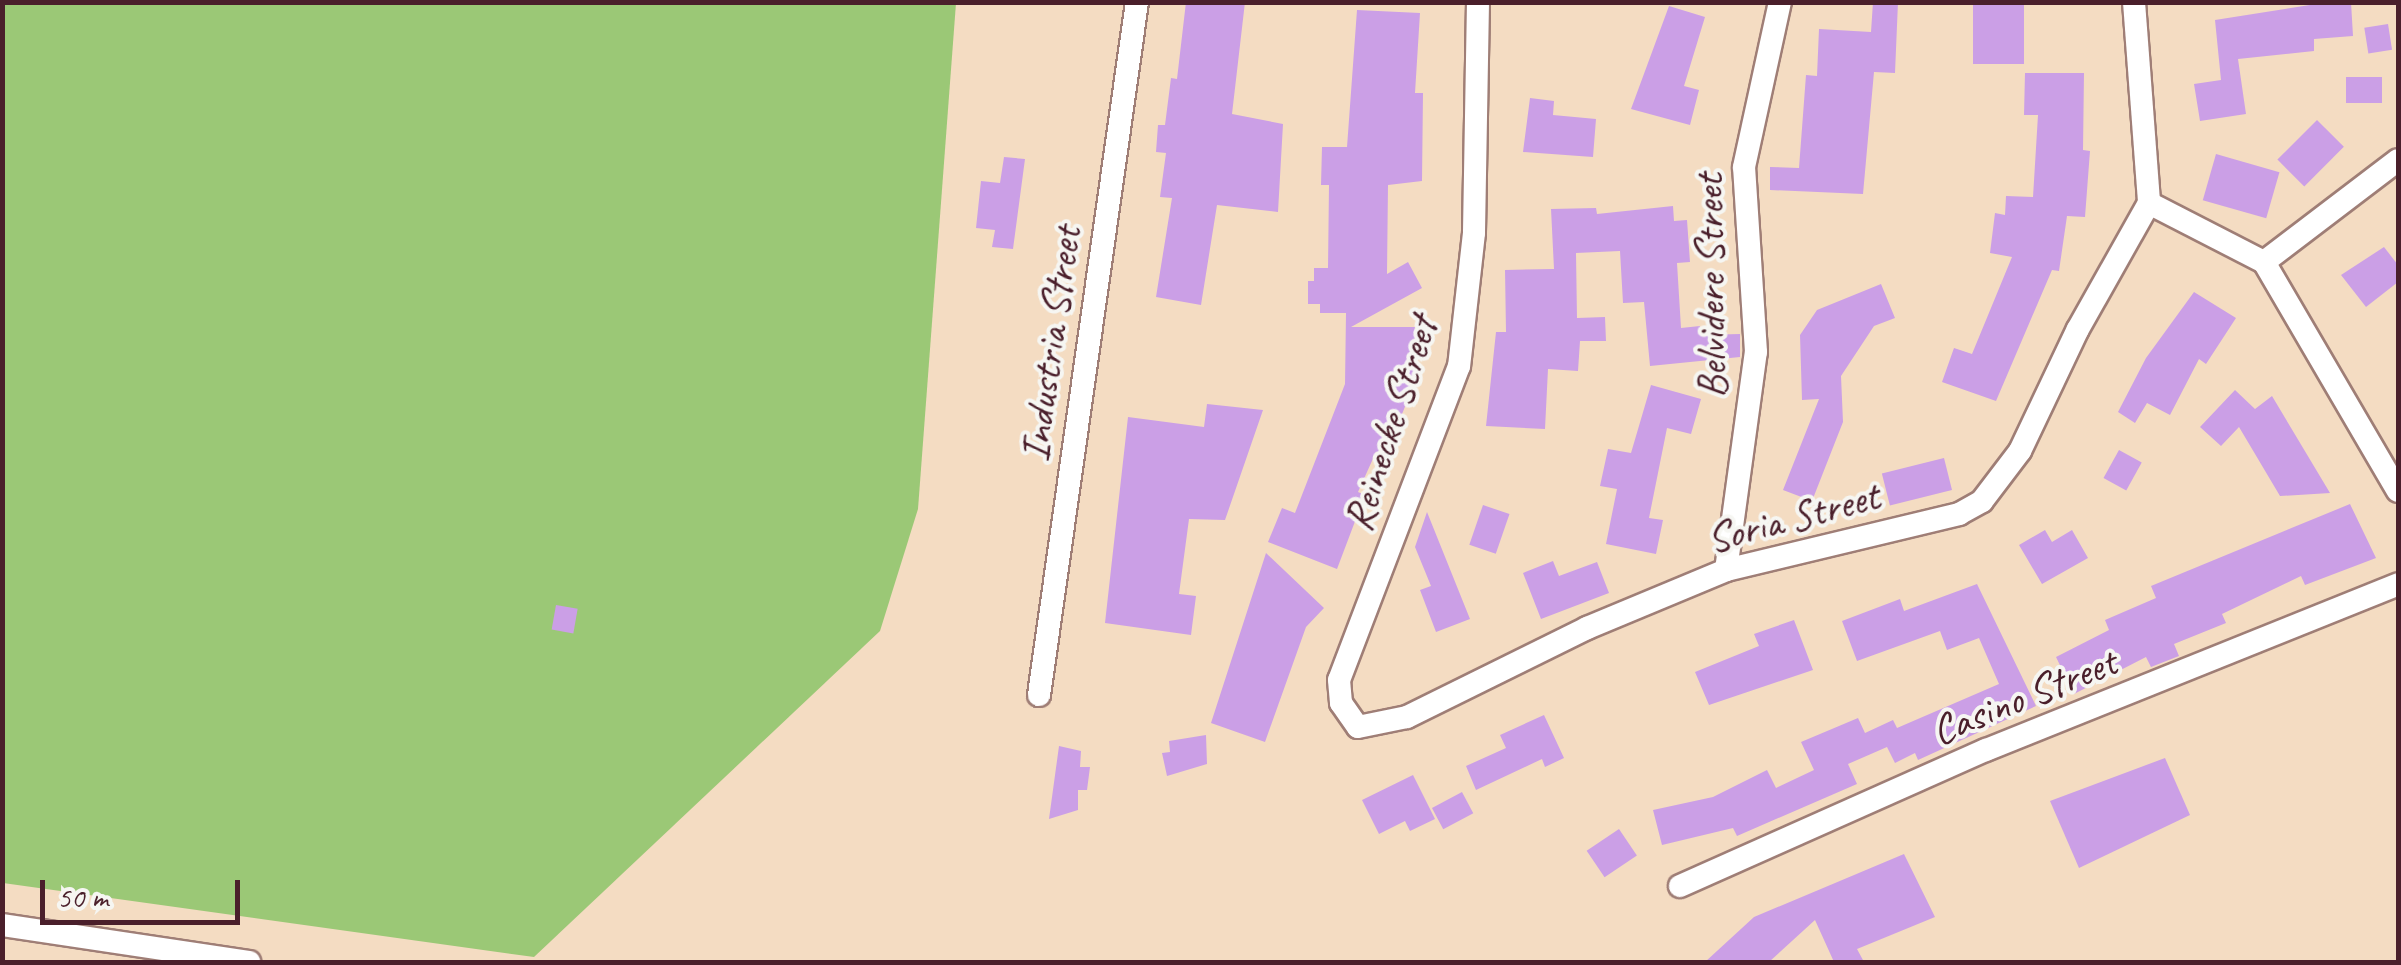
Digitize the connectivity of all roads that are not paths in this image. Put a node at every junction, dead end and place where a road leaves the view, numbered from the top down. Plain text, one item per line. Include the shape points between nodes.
1 (1138, 2) edge
2 (1478, 2) edge
3 (1780, 2) edge
4 (2134, 2) edge
5 (2398, 160) edge
6 (2149, 203) junction
7 (2264, 262) junction
8 (2398, 491) edge
9 (1726, 570) junction
10 (2398, 584) edge
11 (1339, 680) joint
12 (1039, 696) dead end
13 (1680, 886) dead end
14 (2, 924) edge
15 (134, 954) edge
16 (249, 962) edge

1 - 12 street, Industria Street
2 - 11 street, Reinecke Street via 1474,233 1459,366
3 - 9 street, Belvidere Street via 1744,167 1756,352
4 - 6 street
5 - 7 street
6 - 7 street
6 - 9 street, Soria Street via 2020,451 1982,501 1959,514
7 - 8 street
9 - 11 street, Soria Street via 1372,727 1348,717
10 - 13 street, Casino Street via 1986,750
14 - 15 street
15 - 16 street

